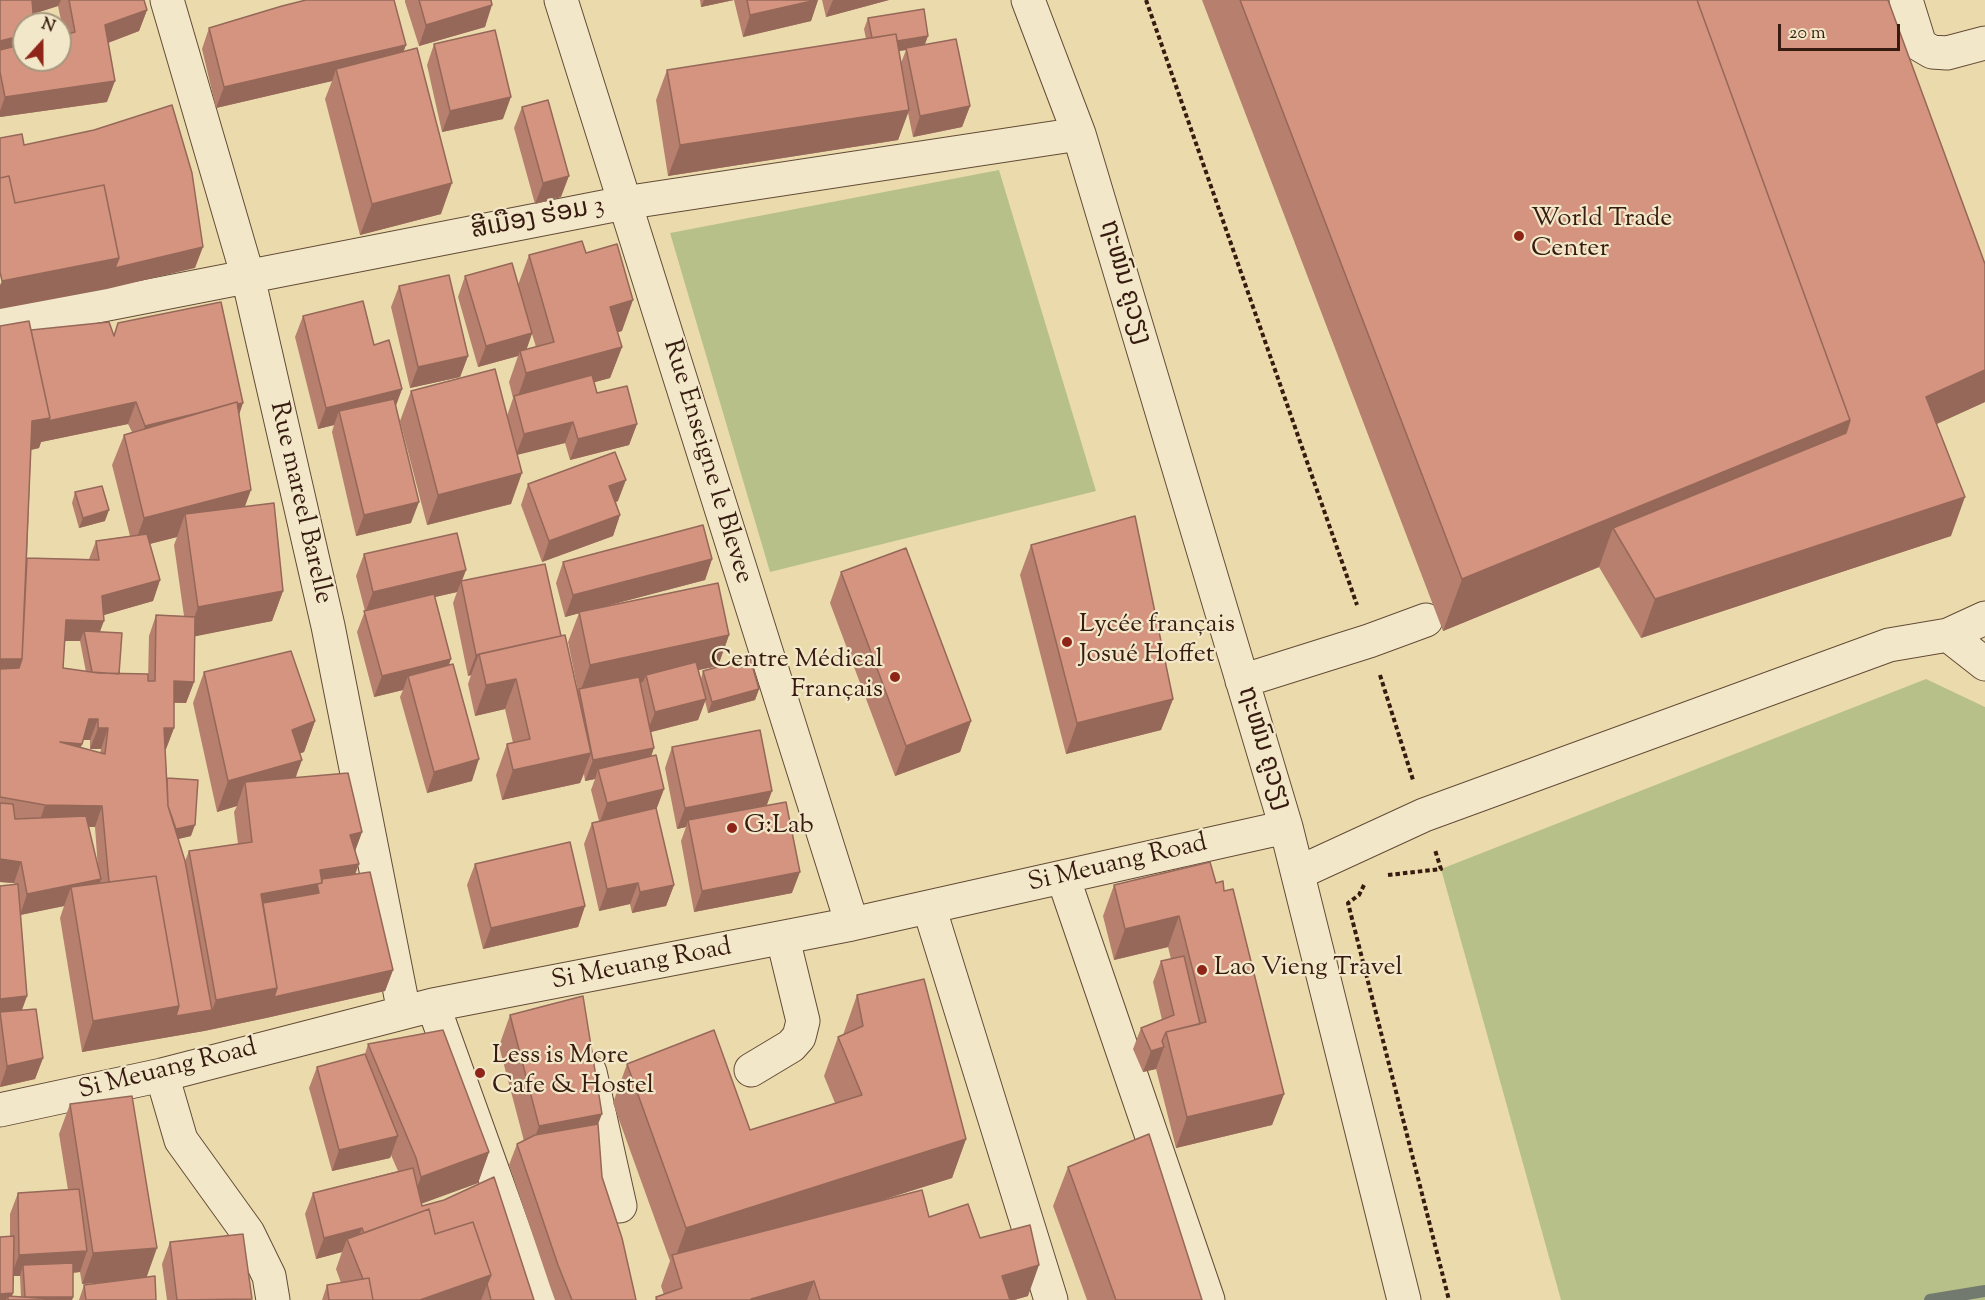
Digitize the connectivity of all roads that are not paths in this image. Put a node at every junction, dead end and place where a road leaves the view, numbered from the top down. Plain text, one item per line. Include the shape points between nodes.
1 (167, 0) edge
2 (561, 0) edge
3 (1028, 0) edge
4 (1906, 0) edge
5 (1985, 43) edge
6 (1079, 134) junction
7 (624, 203) junction
8 (248, 277) junction
9 (0, 326) edge
10 (1985, 618) edge
11 (1426, 620) dead end
12 (1948, 635) junction
13 (1985, 664) edge
14 (1242, 681) junction
15 (1286, 827) junction
16 (1298, 873) junction
17 (1063, 877) junction
18 (929, 907) junction
19 (852, 924) junction
20 (783, 939) junction
21 (418, 1009) junction
22 (582, 1038) edge
23 (751, 1070) dead end
24 (162, 1075) junction
25 (0, 1110) edge
26 (620, 1206) dead end
27 (273, 1300) edge
28 (539, 1300) edge
29 (1051, 1300) edge
30 (1208, 1300) edge
31 (1404, 1300) edge

1 - 8 street, Rue mareel Barelle
2 - 7 street, Rue Enseigne le Blevee
3 - 6 street, ຖະໜົນ ຄູວຽງ
4 - 5 street via 1920,45 1932,52 1947,53
6 - 7 street, ສີເມືອງ ຮ່ອມ 3
6 - 14 street, ຖະໜົນ ຄູວຽງ
7 - 8 street, ສີເມືອງ ຮ່ອມ 3
7 - 19 street, Rue Enseigne le Blevee
8 - 9 street, ສີເມືອງ ຮ່ອມ 3
8 - 21 street, Rue mareel Barelle
10 - 12 street
11 - 14 street
12 - 13 street
12 - 16 street via 1889,645 1424,815
14 - 15 street, ຖະໜົນ ຄູວຽງ
15 - 16 street, ຖະໜົນ ຄູວຽງ
15 - 17 street, Si Meuang Road
16 - 31 street, ຖະໜົນ ຄູວຽງ
17 - 18 street, Si Meuang Road
17 - 30 street
18 - 19 street, Si Meuang Road
18 - 29 street
19 - 20 street, Si Meuang Road
20 - 21 street, Si Meuang Road via 570,992
20 - 23 street via 803,1021 791,1047
21 - 24 street, Si Meuang Road
21 - 28 street, Rue mareel Barelle
22 - 26 street
24 - 25 street, Si Meuang Road
24 - 27 street via 181,1140 248,1233 269,1276

